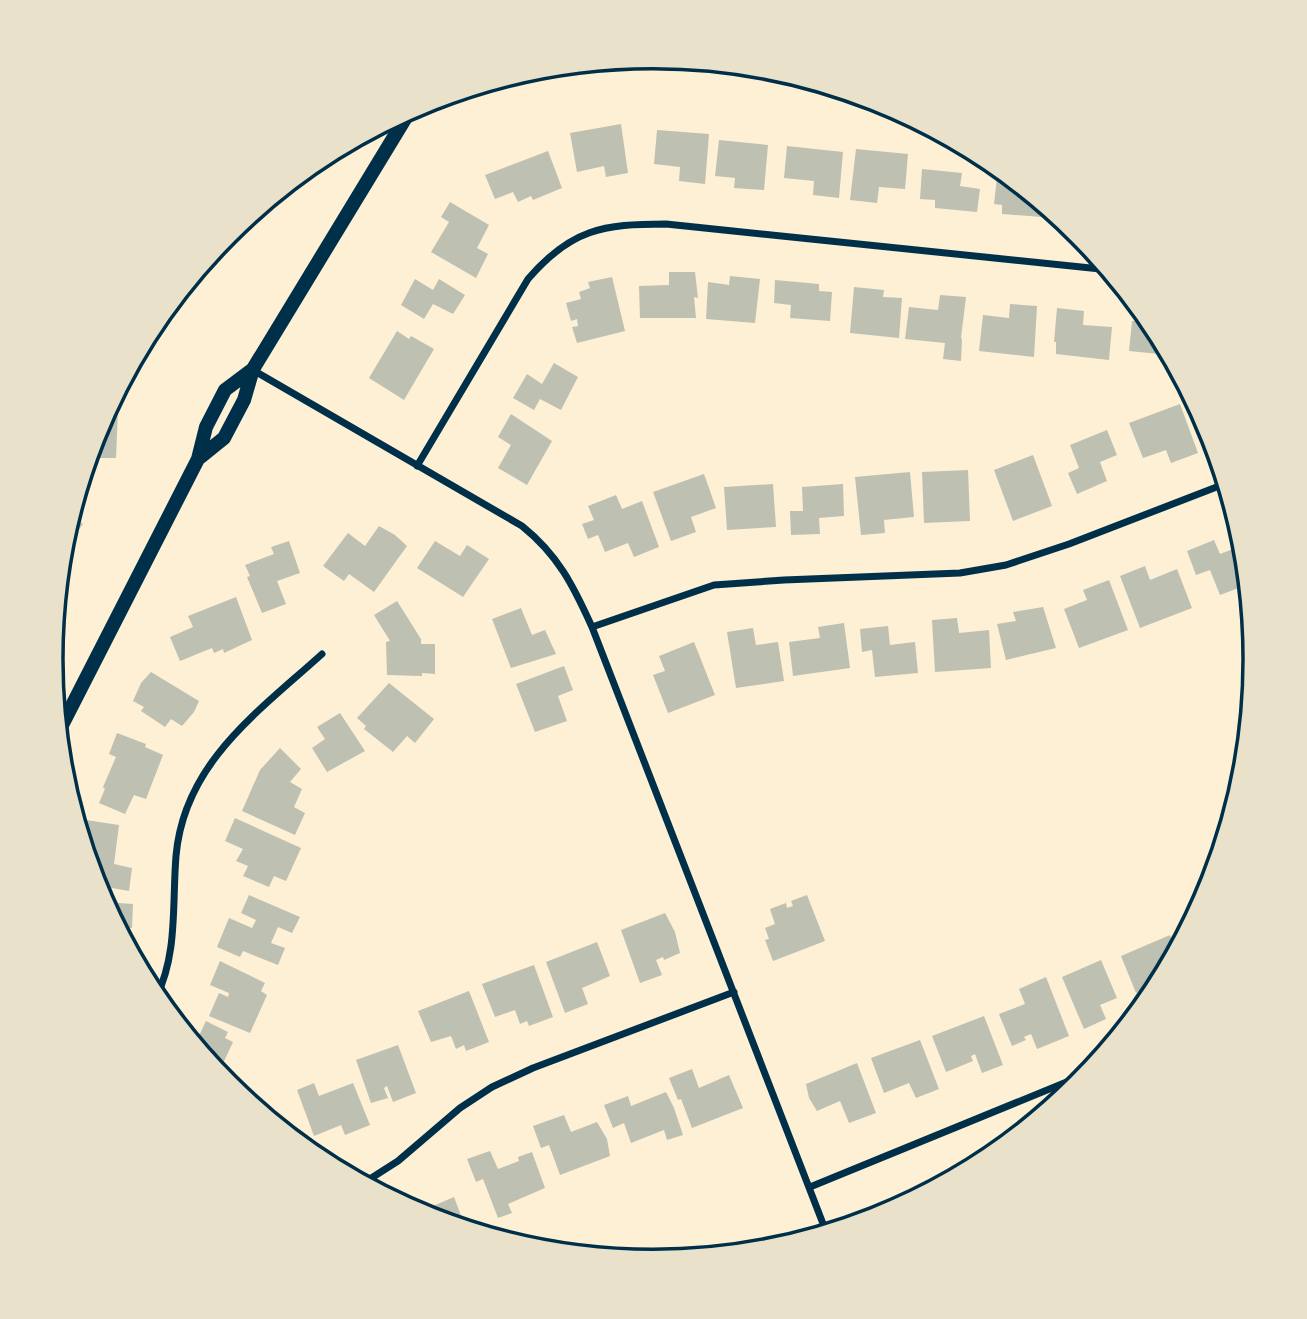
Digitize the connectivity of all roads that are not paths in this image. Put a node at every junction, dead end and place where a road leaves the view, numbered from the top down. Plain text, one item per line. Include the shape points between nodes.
1 (401, 126) edge
2 (1096, 269) edge
3 (253, 369) junction
4 (198, 459) junction
5 (417, 466) junction
6 (1218, 487) edge
7 (592, 627) junction
8 (322, 654) dead end
9 (66, 717) edge
10 (161, 985) edge
11 (734, 992) junction
12 (1065, 1083) edge
13 (371, 1178) edge
14 (810, 1188) junction
15 (824, 1225) edge

1 - 3 main road
2 - 5 street via 666,224 607,226 567,243 528,279
3 - 4 main road via 244,400 224,438
3 - 4 main road via 225,390 205,427
3 - 5 street
4 - 9 main road
5 - 7 street via 536,538 563,569
6 - 7 street via 1006,565 960,573 715,585
7 - 11 street
8 - 10 street via 239,727 190,799 179,834 172,941
11 - 13 street via 492,1087
11 - 14 street
12 - 14 street
14 - 15 street

